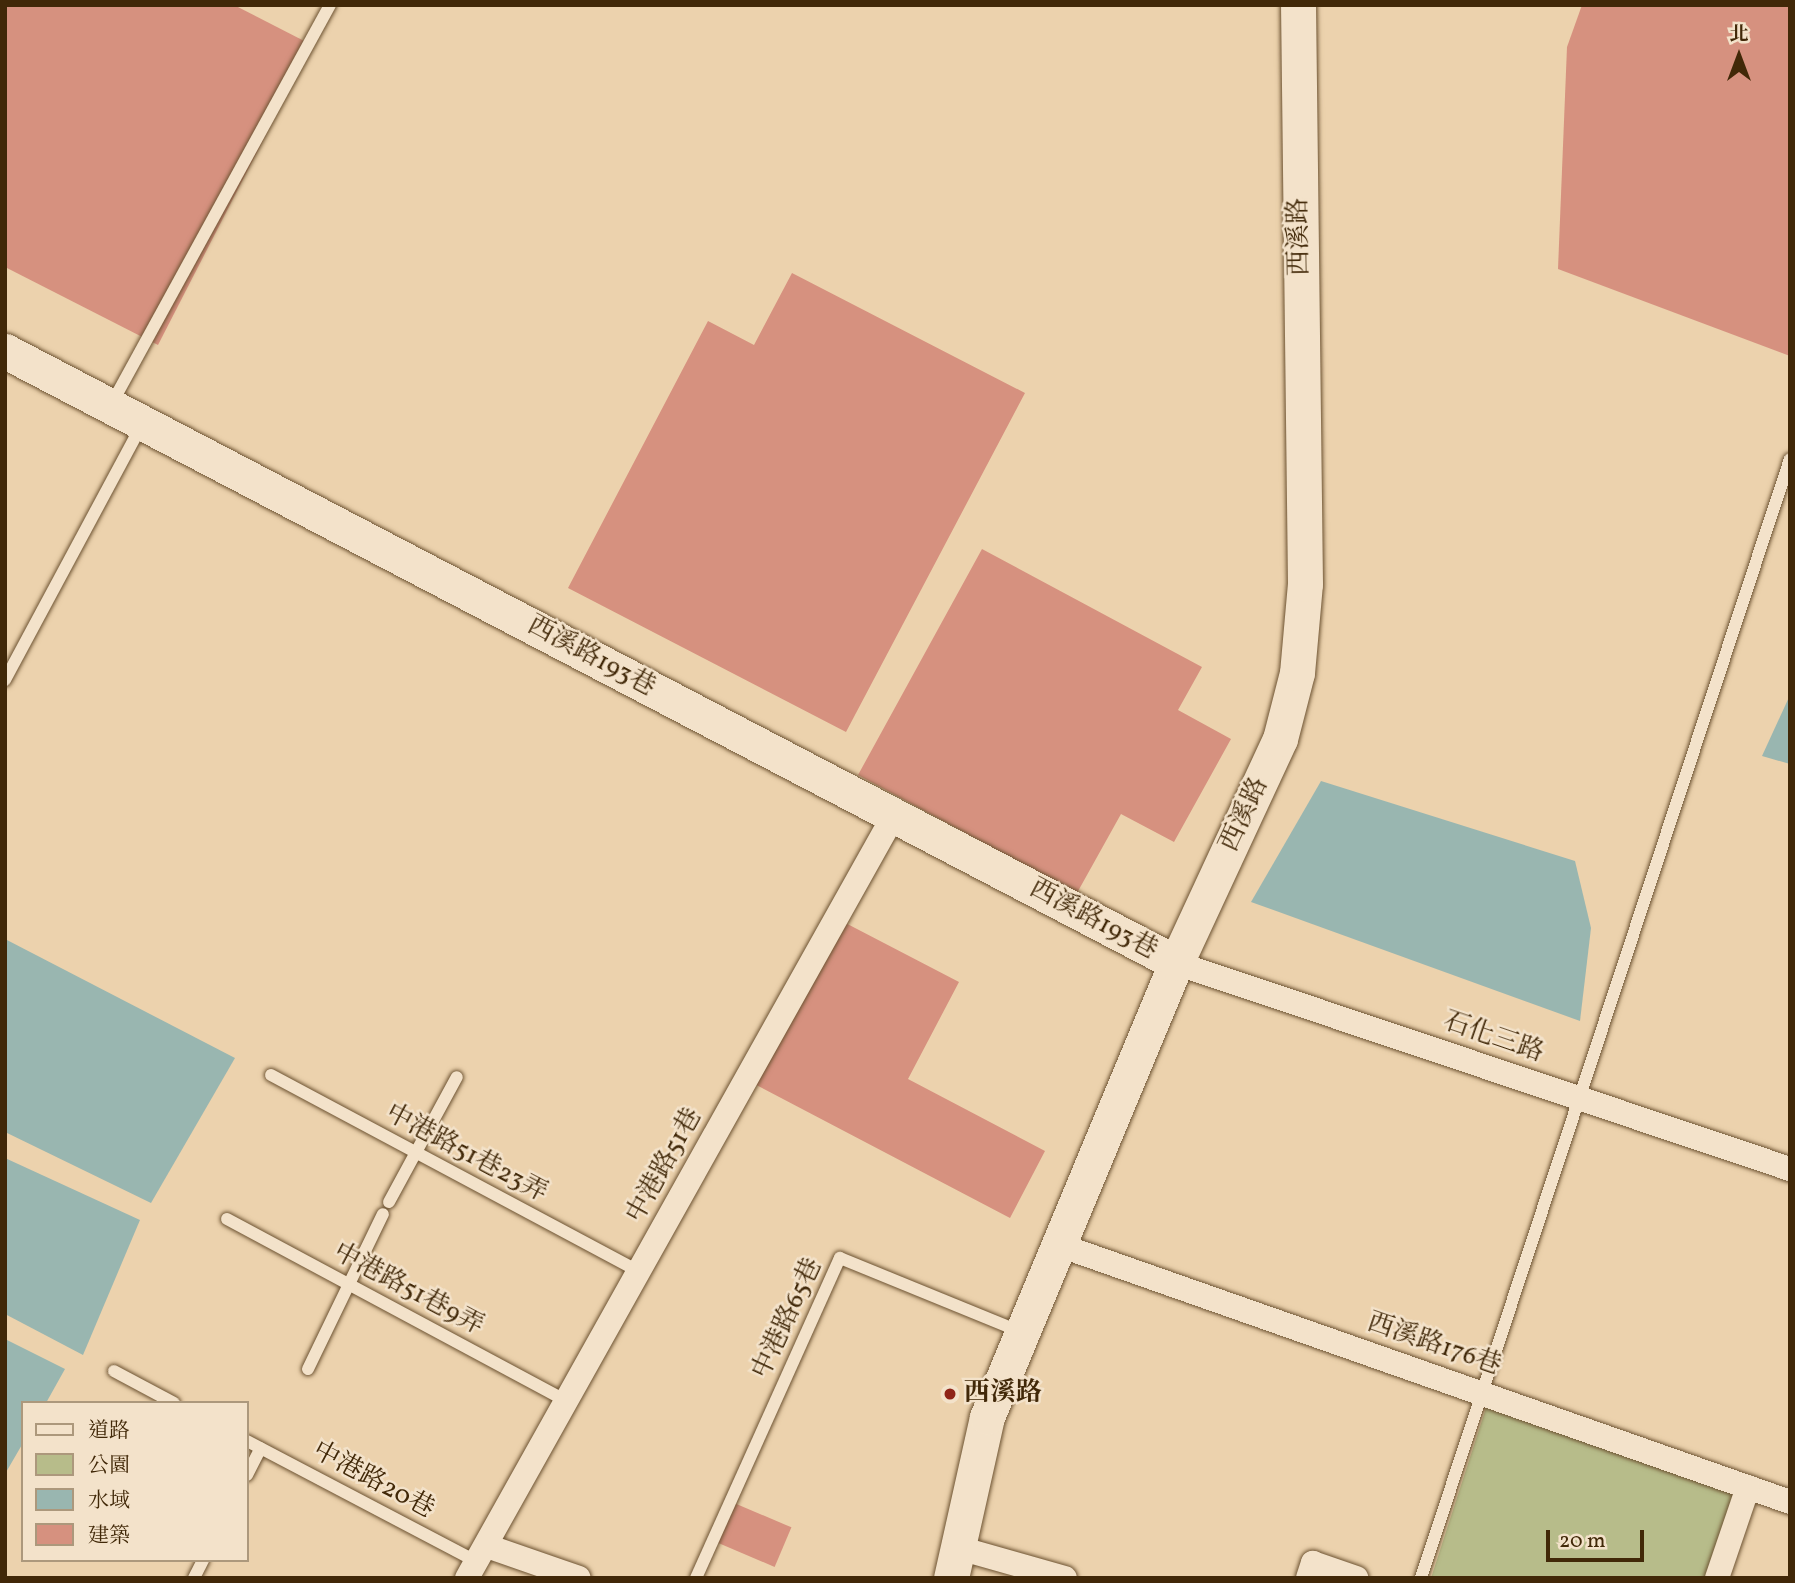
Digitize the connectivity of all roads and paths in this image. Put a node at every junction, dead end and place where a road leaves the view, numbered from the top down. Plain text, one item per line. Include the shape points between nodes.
1 (330, 5) edge
2 (1298, 5) edge
3 (5, 351) edge
4 (110, 406) junction
5 (143, 423) junction
6 (1790, 458) edge
7 (5, 680) edge
8 (894, 815) junction
9 (1176, 963) junction
10 (271, 1076) dead end
11 (457, 1077) dead end
12 (1578, 1098) junction
13 (416, 1153) junction
14 (1790, 1169) edge
15 (227, 1219) dead end
16 (1059, 1245) junction
17 (640, 1272) junction
18 (349, 1284) junction
19 (1022, 1333) junction
20 (308, 1369) dead end
21 (114, 1371) dead end
22 (1480, 1393) junction
23 (170, 1401) edge
24 (568, 1402) junction
25 (248, 1442) edge
26 (261, 1448) junction
27 (248, 1473) edge
28 (1748, 1487) junction
29 (1790, 1502) edge
30 (202, 1562) edge
31 (477, 1562) edge
32 (955, 1563) edge
33 (194, 1578) edge
34 (579, 1578) edge
35 (696, 1578) edge
36 (1065, 1578) edge
37 (1308, 1578) edge
38 (1356, 1578) edge
39 (1422, 1578) edge
40 (1717, 1578) edge

1 - 4 lane
2 - 9 street, 西溪路 via 1305,584 1297,673 1280,738
3 - 4 street, 西溪路193巷
4 - 5 street, 西溪路193巷
5 - 7 lane
5 - 8 street, 西溪路193巷
6 - 12 lane
8 - 9 street, 西溪路193巷
8 - 17 street, 中港路51巷
9 - 12 street, 石化三路
9 - 16 street, 西溪路
10 - 13 lane, 中港路51巷23弄
11 - 13 lane
12 - 14 street, 石化三路
12 - 22 lane
13 - 17 lane, 中港路51巷23弄
13 - 18 lane
15 - 18 lane, 中港路51巷9弄
16 - 19 street, 西溪路
16 - 22 street, 西溪路176巷
17 - 24 street, 中港路51巷
18 - 20 lane
18 - 24 lane, 中港路51巷9弄
19 - 32 street, 西溪路 via 988,1417
19 - 35 lane, 中港路65巷 via 840,1258
21 - 23 lane
22 - 28 street, 西溪路176巷
22 - 39 lane
24 - 31 street, 中港路51巷
25 - 26 lane, 中港路20巷
26 - 27 lane
26 - 31 lane, 中港路20巷
28 - 29 street, 西溪路176巷
28 - 40 street
30 - 33 lane
31 - 34 street
32 - 36 street
37 - 38 street via 1313,1563

